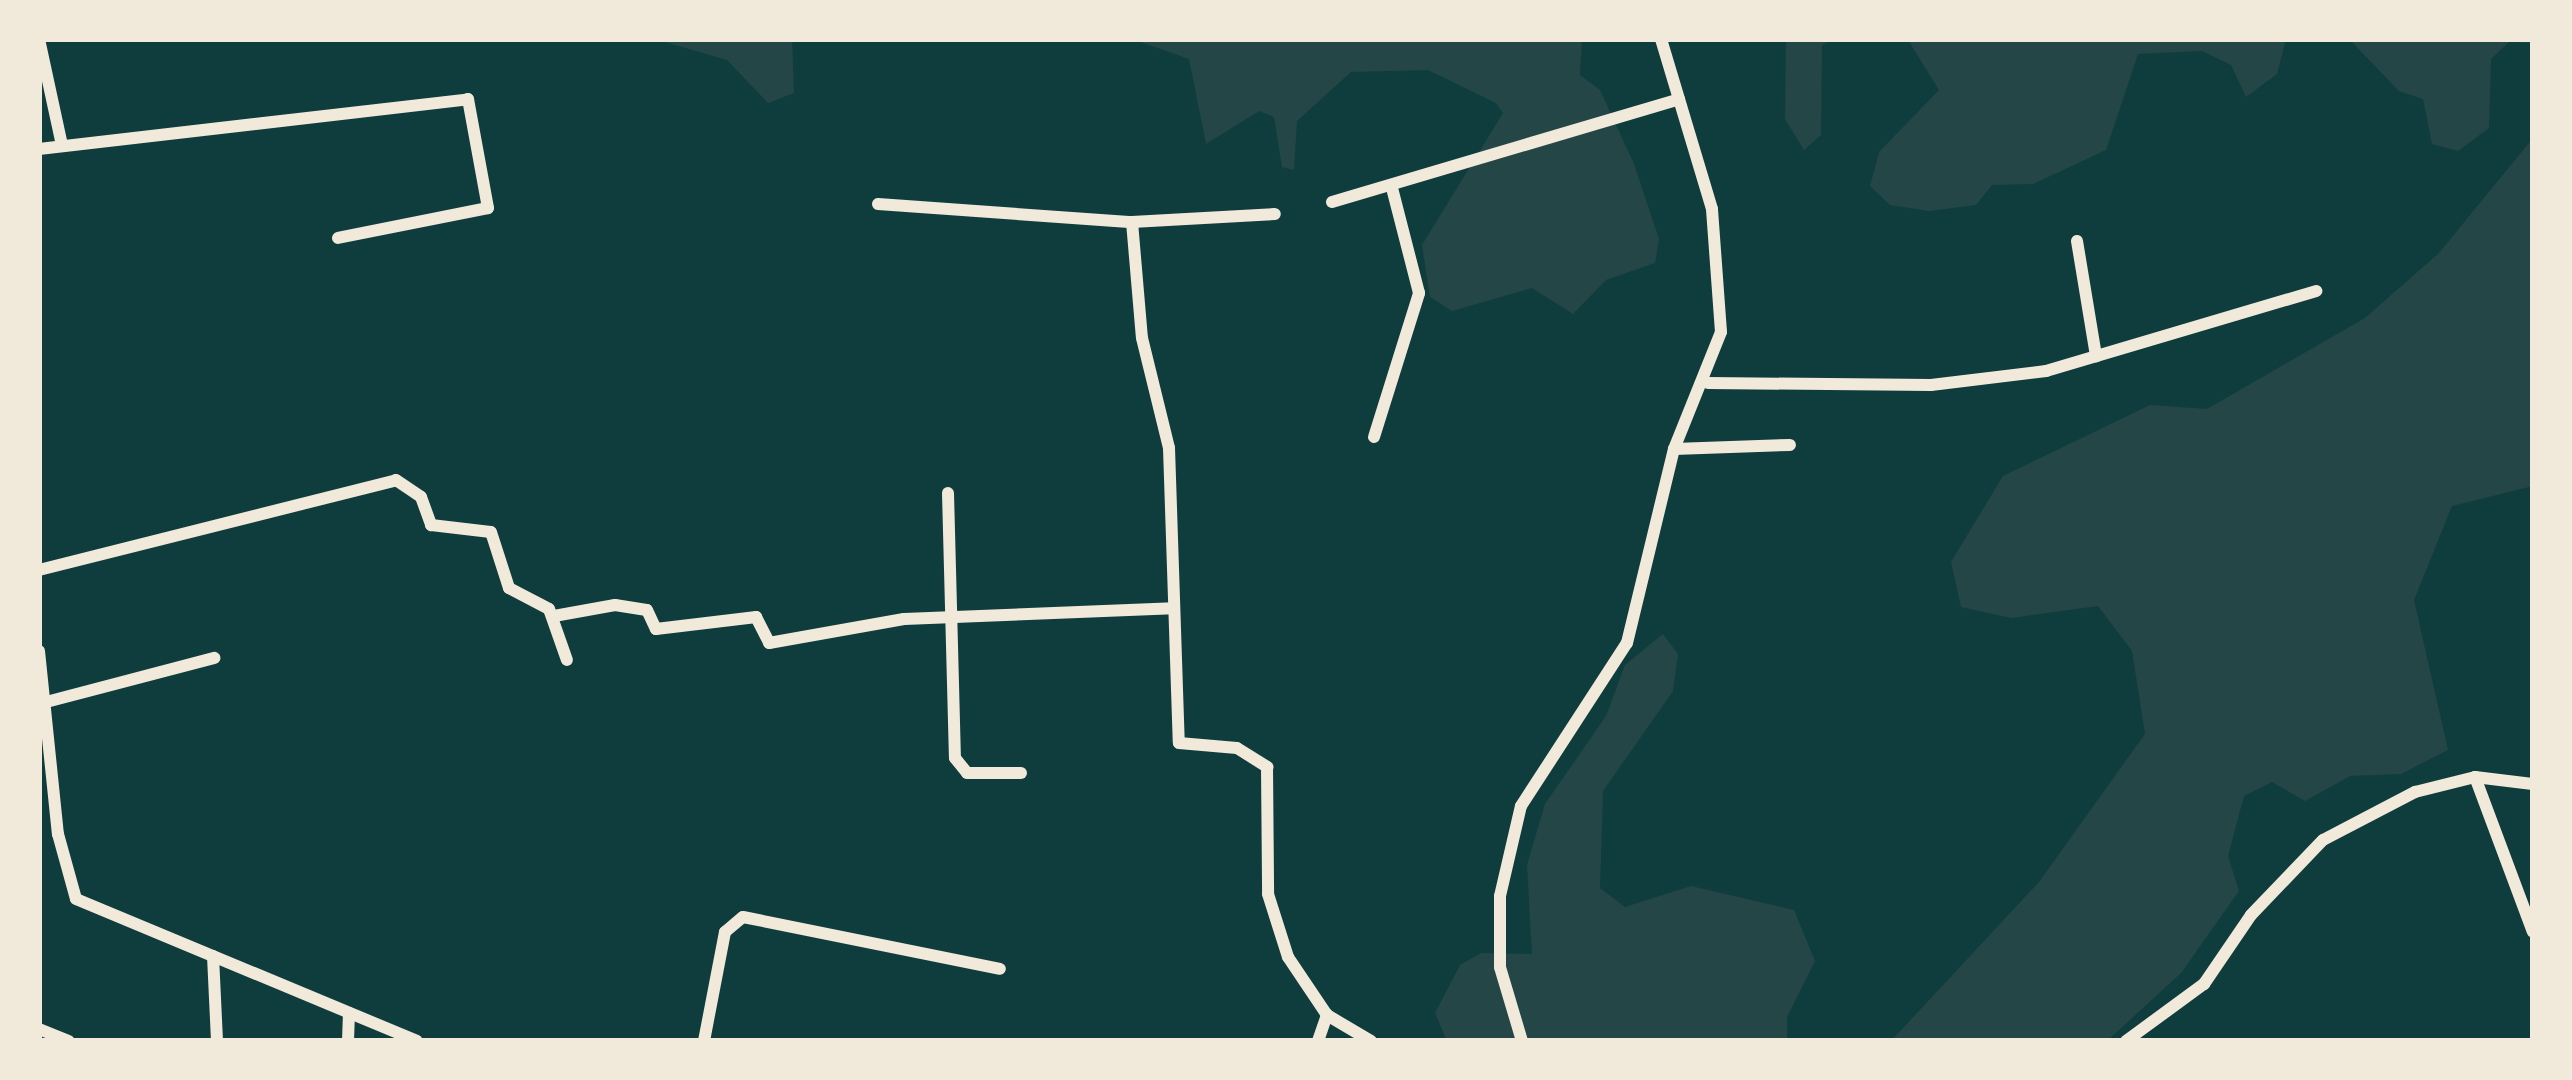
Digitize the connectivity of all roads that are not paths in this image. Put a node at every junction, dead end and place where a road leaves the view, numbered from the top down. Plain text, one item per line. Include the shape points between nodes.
1 (40, 39) edge
2 (1661, 39) edge
3 (1679, 99) junction
4 (62, 145) junction
5 (39, 148) edge
6 (1392, 188) junction
7 (1332, 202) dead end
8 (878, 204) dead end
9 (1275, 214) dead end
10 (1132, 222) junction
11 (338, 238) dead end
12 (2077, 241) dead end
13 (2316, 291) dead end
14 (2096, 356) junction
15 (1708, 383) junction
16 (1374, 437) dead end
17 (1790, 445) dead end
18 (1674, 449) junction
19 (948, 493) dead end
20 (39, 569) edge
21 (1173, 608) junction
22 (554, 616) junction
23 (957, 621) junction
24 (39, 651) edge
25 (214, 658) dead end
26 (567, 660) dead end
27 (50, 701) junction
28 (1021, 773) dead end
29 (2475, 777) junction
30 (2533, 784) edge
31 (2533, 932) edge
32 (213, 956) junction
33 (1000, 969) dead end
34 (349, 1013) junction
35 (1327, 1016) junction
36 (39, 1029) edge
37 (69, 1041) edge
38 (217, 1041) edge
39 (349, 1041) edge
40 (417, 1041) edge
41 (704, 1041) edge
42 (1318, 1041) edge
43 (1371, 1041) edge
44 (1522, 1041) edge
45 (2126, 1041) edge

1 - 4 street
2 - 3 street
3 - 6 street
3 - 15 street via 1724,290
4 - 5 street
4 - 11 street via 469,99 488,208
6 - 7 street
6 - 16 street via 1419,292
8 - 10 street
9 - 10 street
10 - 21 street via 1142,338 1169,448
12 - 14 street
13 - 14 street
14 - 15 street via 1931,385
15 - 18 street
17 - 18 street
18 - 44 street via 1627,643 1521,806 1500,896 1500,967
19 - 23 street
20 - 22 street via 396,481 421,496 431,526 483,525 509,588
21 - 23 street
21 - 35 street via 1179,743 1237,748 1268,767 1268,894 1288,957
22 - 23 street via 615,604 647,610 656,629 756,617 769,643
22 - 26 street
23 - 28 street via 959,767
24 - 27 street
25 - 27 street
27 - 32 street via 58,834 76,899
29 - 30 street
29 - 31 street
29 - 45 street via 2348,821 2251,914 2204,984
32 - 34 street
32 - 38 street
33 - 41 street via 743,917 724,932
34 - 39 street
34 - 40 street
35 - 42 street
35 - 43 street
36 - 37 street

